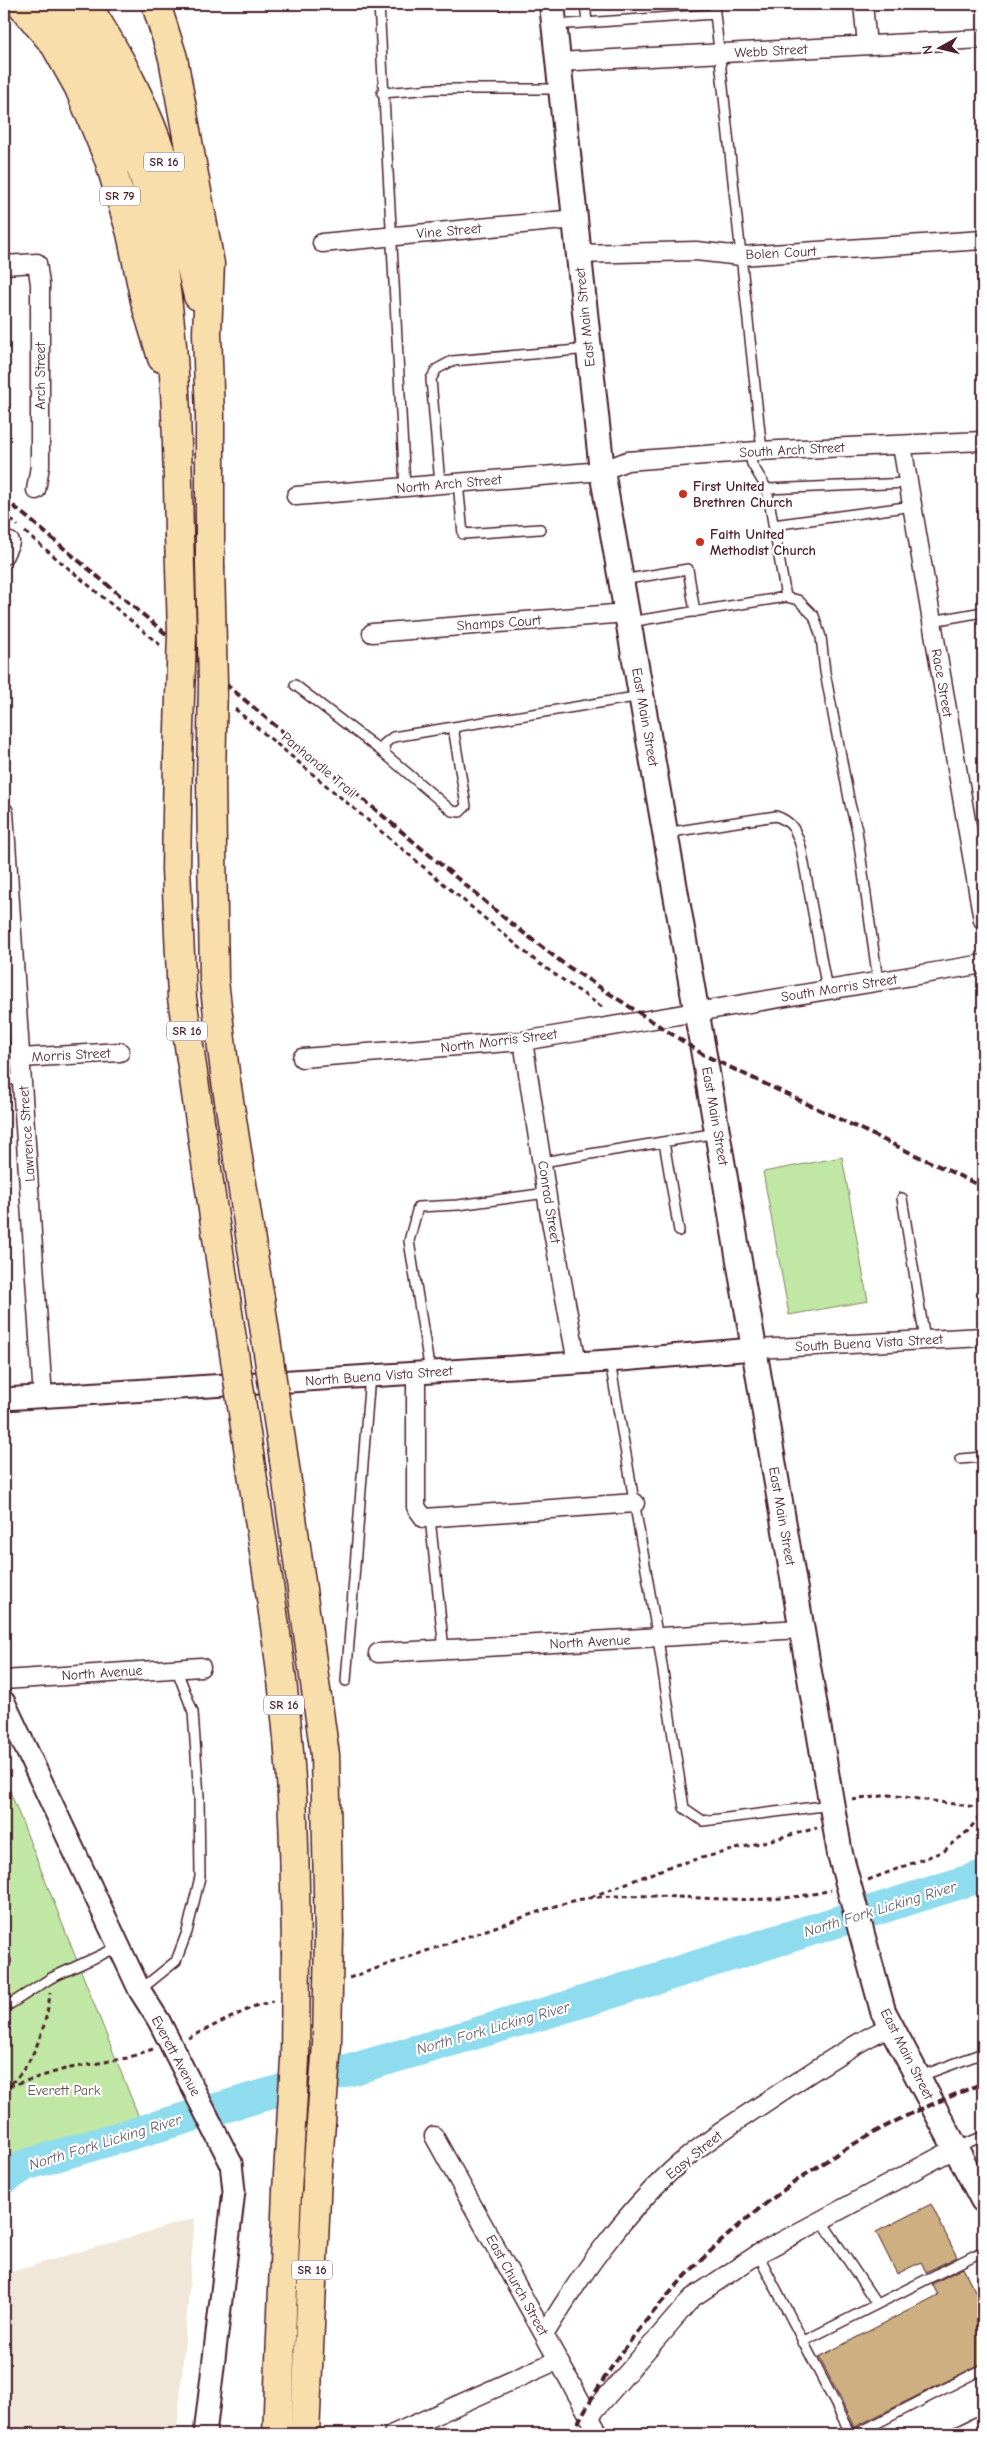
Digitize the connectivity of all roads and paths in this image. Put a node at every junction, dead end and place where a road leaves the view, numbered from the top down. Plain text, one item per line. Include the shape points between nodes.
1 (21, 4) edge
2 (55, 4) edge
3 (86, 4) edge
4 (156, 4) edge
5 (378, 4) edge
6 (585, 4) edge
7 (714, 4) edge
8 (863, 4) edge
9 (553, 14) edge
10 (715, 14) junction
11 (587, 22) junction
12 (983, 39) edge
13 (867, 45) junction
14 (719, 54) junction
15 (558, 62) junction
16 (561, 89) junction
17 (382, 93) junction
18 (575, 219) junction
19 (392, 236) junction
20 (983, 240) edge
21 (322, 243) dead end
22 (579, 254) junction
23 (741, 256) junction
24 (4, 265) edge
25 (207, 334) junction
26 (589, 349) junction
27 (176, 408) junction
28 (983, 441) edge
29 (902, 446) junction
30 (756, 451) junction
31 (602, 472) junction
32 (458, 483) junction
33 (909, 483) junction
34 (440, 484) junction
35 (405, 487) junction
36 (767, 489) junction
37 (36, 490) dead end
38 (296, 496) dead end
39 (913, 506) junction
40 (4, 513) edge
41 (773, 525) junction
42 (540, 530) dead end
43 (621, 580) junction
44 (786, 597) junction
45 (695, 612) junction
46 (983, 612) edge
47 (628, 618) junction
48 (932, 621) junction
49 (372, 633) dead end
50 (162, 647) dead end
51 (295, 685) dead end
52 (641, 696) junction
53 (230, 705) dead end
54 (453, 727) junction
55 (385, 754) junction
56 (4, 812) edge
57 (665, 833) junction
58 (983, 920) edge
59 (983, 964) edge
60 (878, 981) junction
61 (827, 990) junction
62 (696, 1012) junction
63 (629, 1022) junction
64 (523, 1041) junction
65 (120, 1052) dead end
66 (22, 1058) junction
67 (302, 1058) dead end
68 (23, 1079) junction
69 (4, 1080) edge
70 (718, 1133) junction
71 (664, 1142) junction
72 (542, 1162) junction
73 (547, 1193) junction
74 (902, 1198) dead end
75 (678, 1231) dead end
76 (983, 1337) edge
77 (925, 1340) junction
78 (754, 1349) junction
79 (610, 1361) junction
80 (576, 1363) junction
81 (423, 1372) junction
82 (370, 1375) junction
83 (44, 1398) junction
84 (4, 1399) edge
85 (983, 1458) edge
86 (960, 1459) dead end
87 (635, 1503) junction
88 (430, 1518) junction
89 (802, 1629) junction
90 (658, 1639) junction
91 (444, 1650) junction
92 (378, 1654) dead end
93 (201, 1667) dead end
94 (176, 1668) junction
95 (4, 1680) edge
96 (346, 1681) dead end
97 (4, 1702) edge
98 (983, 1808) edge
99 (983, 1812) edge
100 (833, 1814) junction
101 (867, 1880) dead end
102 (839, 1888) dead end
103 (588, 1898) junction
104 (118, 1946) junction
105 (4, 1957) edge
106 (4, 1962) edge
107 (51, 1978) junction
108 (346, 1979) dead end
109 (140, 1990) junction
110 (282, 1998) dead end
111 (4, 2008) edge
112 (887, 2019) junction
113 (178, 2041) dead end
114 (161, 2047) dead end
115 (983, 2053) edge
116 (918, 2077) junction
117 (9, 2086) junction
118 (4, 2089) edge
119 (434, 2136) dead end
120 (983, 2136) edge
121 (956, 2148) junction
122 (983, 2200) edge
123 (821, 2220) junction
124 (983, 2251) edge
125 (758, 2254) junction
126 (878, 2304) junction
127 (544, 2335) junction
128 (802, 2342) junction
129 (558, 2360) junction
130 (983, 2369) edge
131 (589, 2417) junction
132 (983, 2419) edge
133 (206, 2434) edge
134 (277, 2434) edge
135 (305, 2434) edge
136 (393, 2434) edge
137 (599, 2434) edge
138 (851, 2434) edge
139 (856, 2434) edge
140 (952, 2434) edge

1 - 27 highway, SR 79 via 55,44 79,88 109,160 131,232 144,301
2 - 27 highway, SR 16 via 99,80 142,172 156,224 167,289
3 - 25 highway, SR 16 via 106,34 138,97 164,164
4 - 25 highway via 173,58 210,264
5 - 17 lane
6 - 11 lane
7 - 10 lane
8 - 13 street
9 - 11 lane
9 - 15 main road, East Main Street
10 - 11 lane
10 - 14 lane
12 - 13 street, Webb Street
13 - 14 street, Webb Street
14 - 15 street, Webb Street
14 - 23 lane
15 - 16 main road, East Main Street
16 - 17 lane via 433,89
16 - 18 main road, East Main Street
17 - 19 lane
18 - 19 street, Vine Street
18 - 22 main road, East Main Street
19 - 21 street, Vine Street
19 - 35 lane
20 - 23 street, Bolen Court
22 - 23 street, Bolen Court via 696,251
22 - 26 main road, East Main Street
23 - 30 lane
24 - 37 street, Arch Street via 37,263 40,284 40,466
25 - 135 highway, SR 16, bridge via 214,981 325,1755 329,1934 327,2044 317,2176
26 - 31 main road, East Main Street
26 - 34 lane via 452,361 437,369 431,379
27 - 134 highway, SR 16, bridge via 182,633 176,869 182,998 280,1672 295,1844 295,2060
28 - 29 street, South Arch Street
29 - 30 street, South Arch Street
29 - 33 street, Race Street
30 - 31 street, South Arch Street via 627,461
30 - 36 lane via 752,464
31 - 32 street, North Arch Street
31 - 43 main road, East Main Street
32 - 34 street, North Arch Street
32 - 42 lane via 464,534
33 - 36 lane
33 - 39 street, Race Street
34 - 35 street, North Arch Street
35 - 38 street, North Arch Street
36 - 41 lane
39 - 41 lane
39 - 48 street, Race Street
40 - 50 path
41 - 44 lane
43 - 45 lane via 688,569
43 - 47 main road, East Main Street
44 - 45 lane
44 - 60 lane via 798,600 814,616 821,637 850,804 858,830
45 - 47 lane
46 - 48 lane
47 - 49 street, Shamps Court
47 - 52 main road, East Main Street
48 - 58 street, Race Street
51 - 55 lane
52 - 54 lane
52 - 57 main road, East Main Street
53 - 63 path, Panhandle Trail via 537,962 596,1004
54 - 55 lane via 393,738 384,744
54 - 55 lane via 466,806 460,812 452,811
56 - 66 street, Lawrence Street
57 - 61 lane via 776,816 787,820 795,829 801,847
57 - 62 main road, East Main Street
59 - 60 street, South Morris Street
60 - 61 street, South Morris Street
61 - 62 street, South Morris Street
62 - 63 street, North Morris Street
62 - 70 main road, East Main Street
63 - 64 street, North Morris Street
64 - 67 street, North Morris Street
64 - 72 street, Conrad Street
65 - 66 street, Morris Street
66 - 68 street, Lawrence Street
68 - 69 lane
68 - 83 street, Lawrence Street
70 - 71 lane
70 - 78 main road, East Main Street
71 - 72 lane
71 - 75 lane
72 - 73 street, Conrad Street
73 - 80 street, Conrad Street
73 - 81 lane via 418,1207 409,1241
74 - 77 lane
76 - 77 street, South Buena Vista Street
77 - 78 street, South Buena Vista Street
78 - 79 street, North Buena Vista Street
78 - 89 main road, East Main Street
79 - 80 street, North Buena Vista Street
79 - 87 lane
80 - 81 street, North Buena Vista Street
81 - 82 street, North Buena Vista Street
81 - 88 street via 416,1508 424,1518
82 - 83 street, North Buena Vista Street
82 - 96 lane
83 - 84 street, North Buena Vista Street
85 - 86 lane
87 - 88 street
87 - 90 lane
88 - 91 lane
89 - 90 street, North Avenue
89 - 100 main road, East Main Street
90 - 91 street, North Avenue
90 - 100 lane via 684,1808 703,1821
91 - 92 street, North Avenue
93 - 94 street, North Avenue
94 - 95 street, North Avenue
94 - 109 lane via 192,1712 199,1796 200,1877 187,1932 176,1961
97 - 104 street, Everett Avenue
98 - 100 path via 890,1795 861,1798
99 - 101 path via 968,1831 944,1851
100 - 103 path via 671,1866
100 - 112 main road, East Main Street, bridge via 840,1854
102 - 103 path via 802,1897 740,1901 641,1896
103 - 108 path via 555,1906
104 - 107 lane
104 - 109 street, Everett Avenue
105 - 106 lane
107 - 111 lane
107 - 117 path via 49,2010 35,2049
109 - 133 street, Everett Avenue, bridge via 232,2163 234,2191
110 - 113 path via 255,2006 196,2036
112 - 116 main road, East Main Street
112 - 127 street, Easy Street via 860,2041 731,2125 673,2170 640,2202 610,2239
114 - 117 path via 127,2058 65,2069
115 - 116 lane
116 - 121 main road, East Main Street
117 - 118 path
119 - 127 street, East Church Street
120 - 121 lane
121 - 122 main road, East Main Street
121 - 123 street
123 - 125 street
123 - 126 lane
124 - 126 lane
125 - 128 lane
125 - 131 street via 692,2298
126 - 128 lane
127 - 129 street, East Church Street
128 - 138 lane
129 - 131 street, East Church Street
129 - 136 street
130 - 139 lane
131 - 137 street, East Church Street
132 - 140 lane

